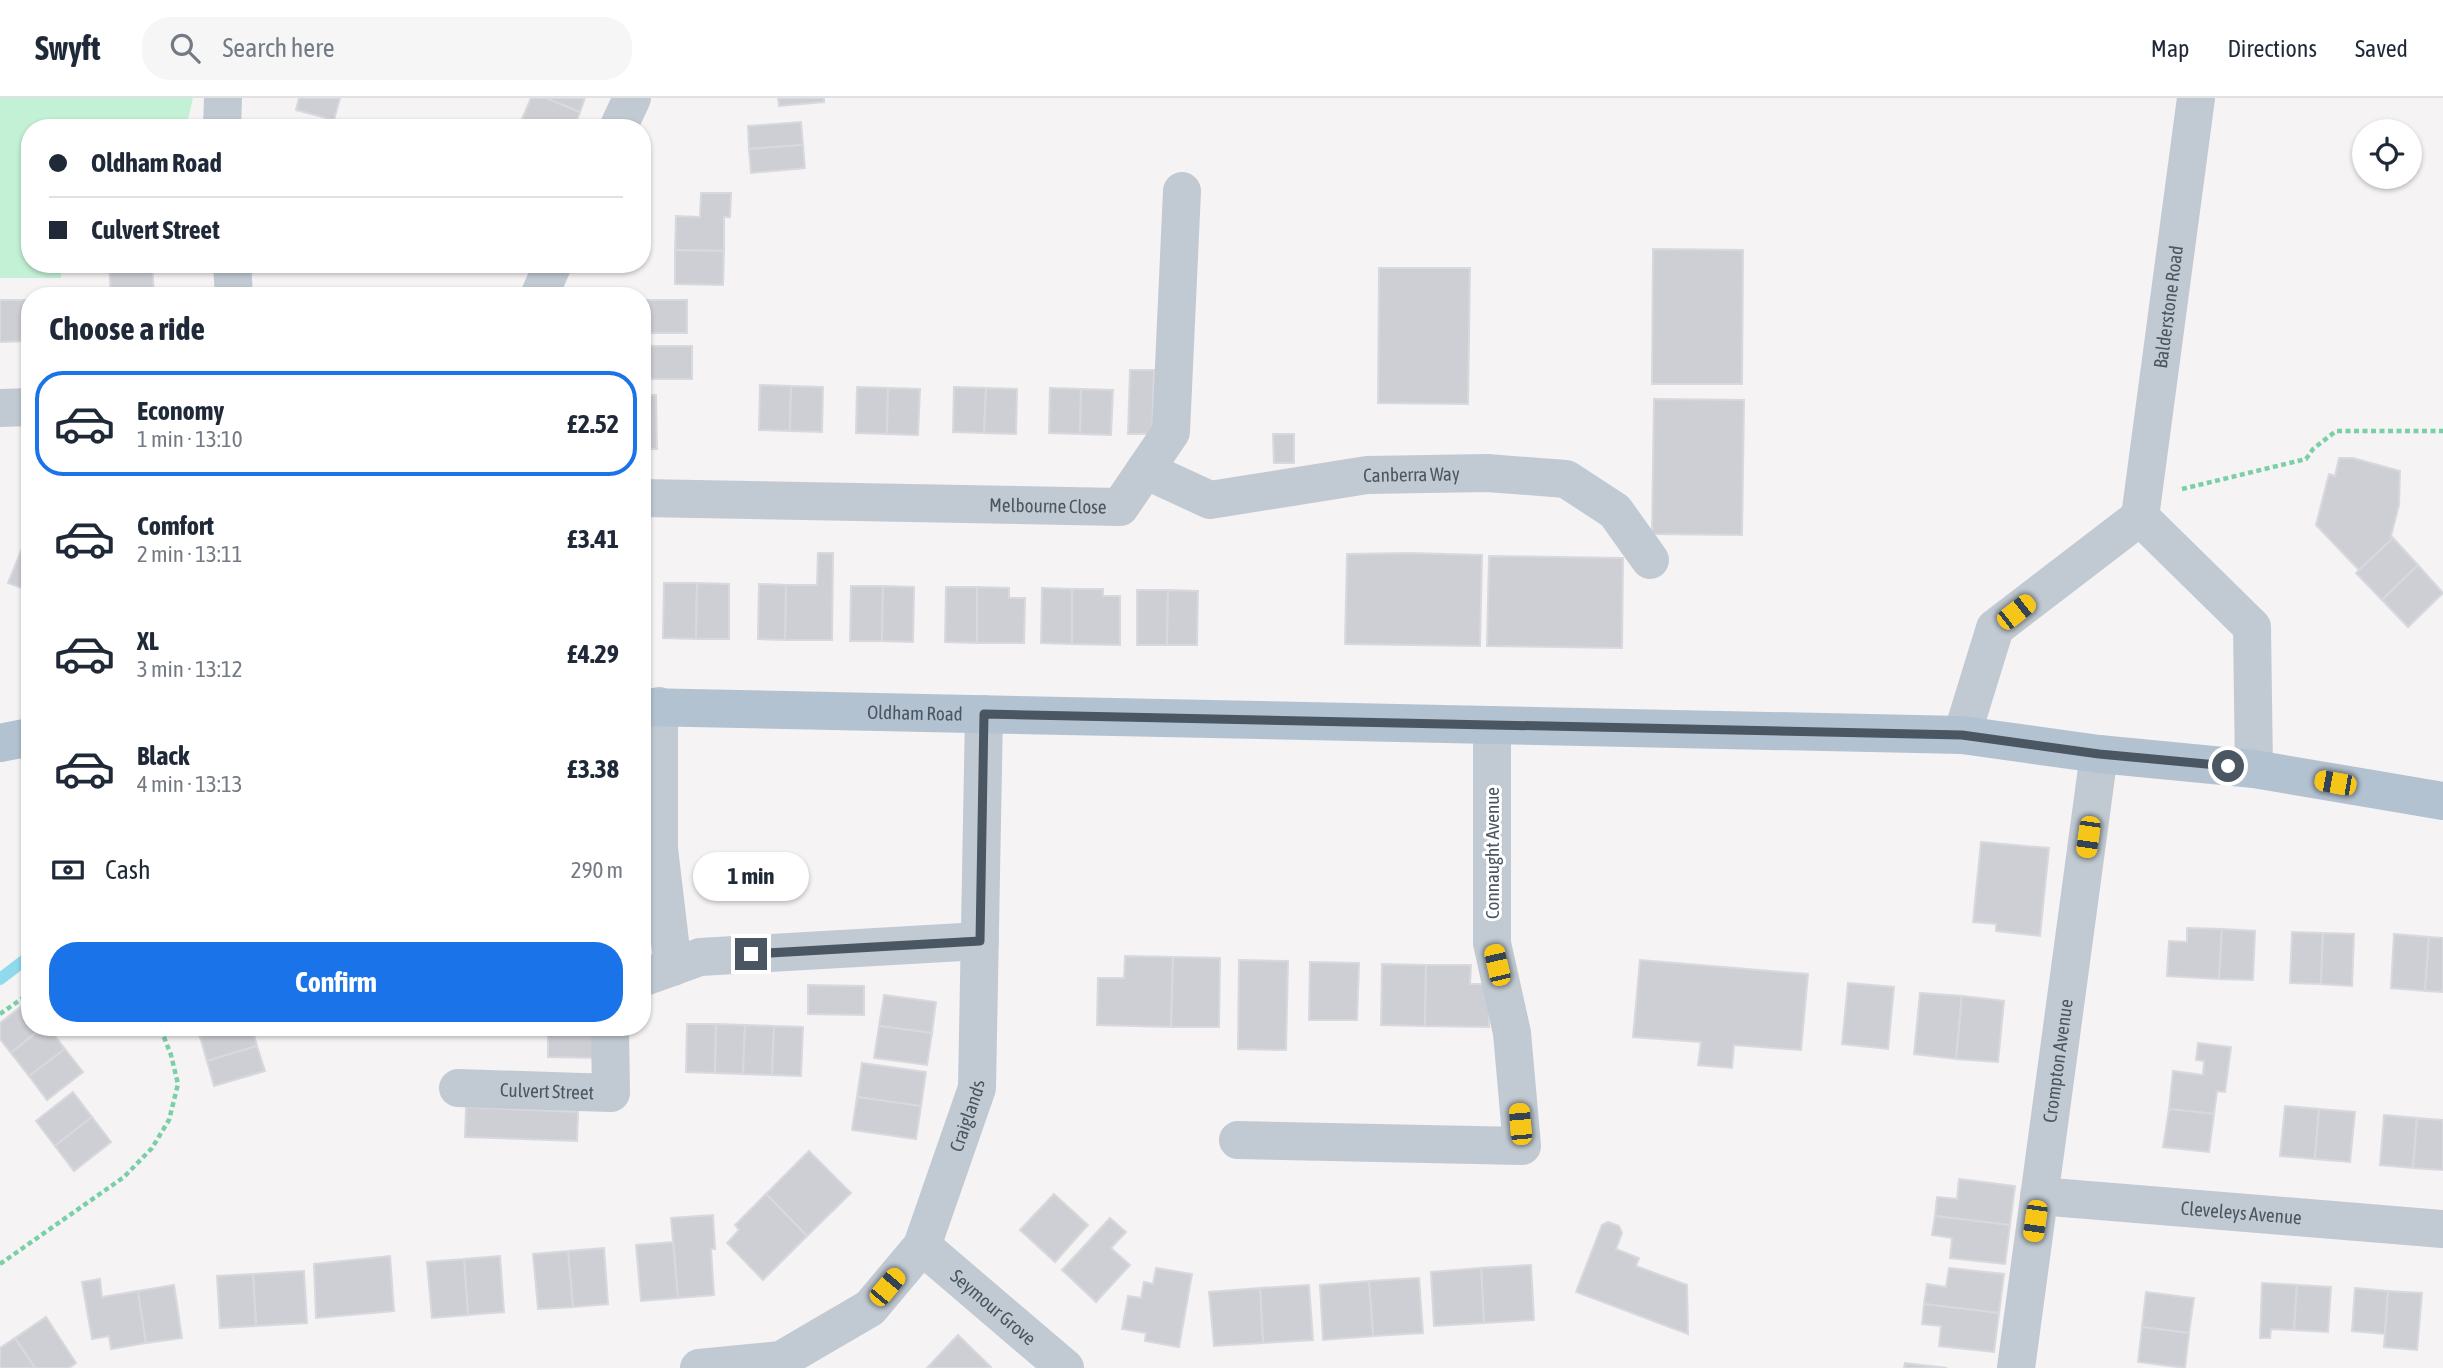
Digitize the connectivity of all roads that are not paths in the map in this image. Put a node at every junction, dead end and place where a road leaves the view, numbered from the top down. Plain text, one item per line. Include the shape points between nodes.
1 (223, 98) edge
2 (632, 98) edge
3 (2196, 98) edge
4 (222, 119) edge
5 (622, 119) edge
6 (1182, 191) dead end
7 (21, 407) edge
8 (0, 408) edge
9 (1145, 470) junction
10 (651, 498) edge
11 (2141, 508) junction
12 (1650, 559) dead end
13 (651, 707) edge
14 (984, 714) junction
15 (1492, 725) junction
16 (1962, 735) junction
17 (21, 739) edge
18 (0, 743) edge
19 (2099, 754) junction
20 (2254, 769) junction
21 (2443, 801) edge
22 (980, 941) junction
23 (658, 972) edge
24 (610, 1036) edge
25 (457, 1088) dead end
26 (1238, 1140) dead end
27 (2039, 1196) junction
28 (2443, 1229) edge
29 (922, 1246) junction
30 (699, 1368) edge
31 (1065, 1368) edge
32 (2016, 1368) edge

1 - 4 street
2 - 5 street
3 - 11 street, Balderstone Road
6 - 9 street, Melbourne Close via 1171,432
7 - 8 street
9 - 10 street, Melbourne Close via 1120,507
9 - 12 street, Canberra Way via 1210,500 1367,475 1487,473 1566,479 1615,511
11 - 16 street via 1995,628
11 - 20 street via 2252,626
13 - 14 main road, Oldham Road
13 - 23 street via 659,849
14 - 15 main road, Oldham Road
14 - 22 street, Craiglands
15 - 16 main road, Oldham Road
15 - 26 street, Connaught Avenue via 1492,943 1512,1033 1522,1146
16 - 19 main road, Oldham Road
17 - 18 main road
19 - 20 main road, Oldham Road
19 - 27 street, Crompton Avenue
20 - 21 main road, Oldham Road
22 - 23 street via 700,957
22 - 29 street, Craiglands via 977,1088
24 - 25 street, Culvert Street via 611,1093
27 - 28 street, Cleveleys Avenue
27 - 32 street, Crompton Avenue
29 - 30 street, Craiglands via 870,1308 781,1360
29 - 31 street, Seymour Grove

